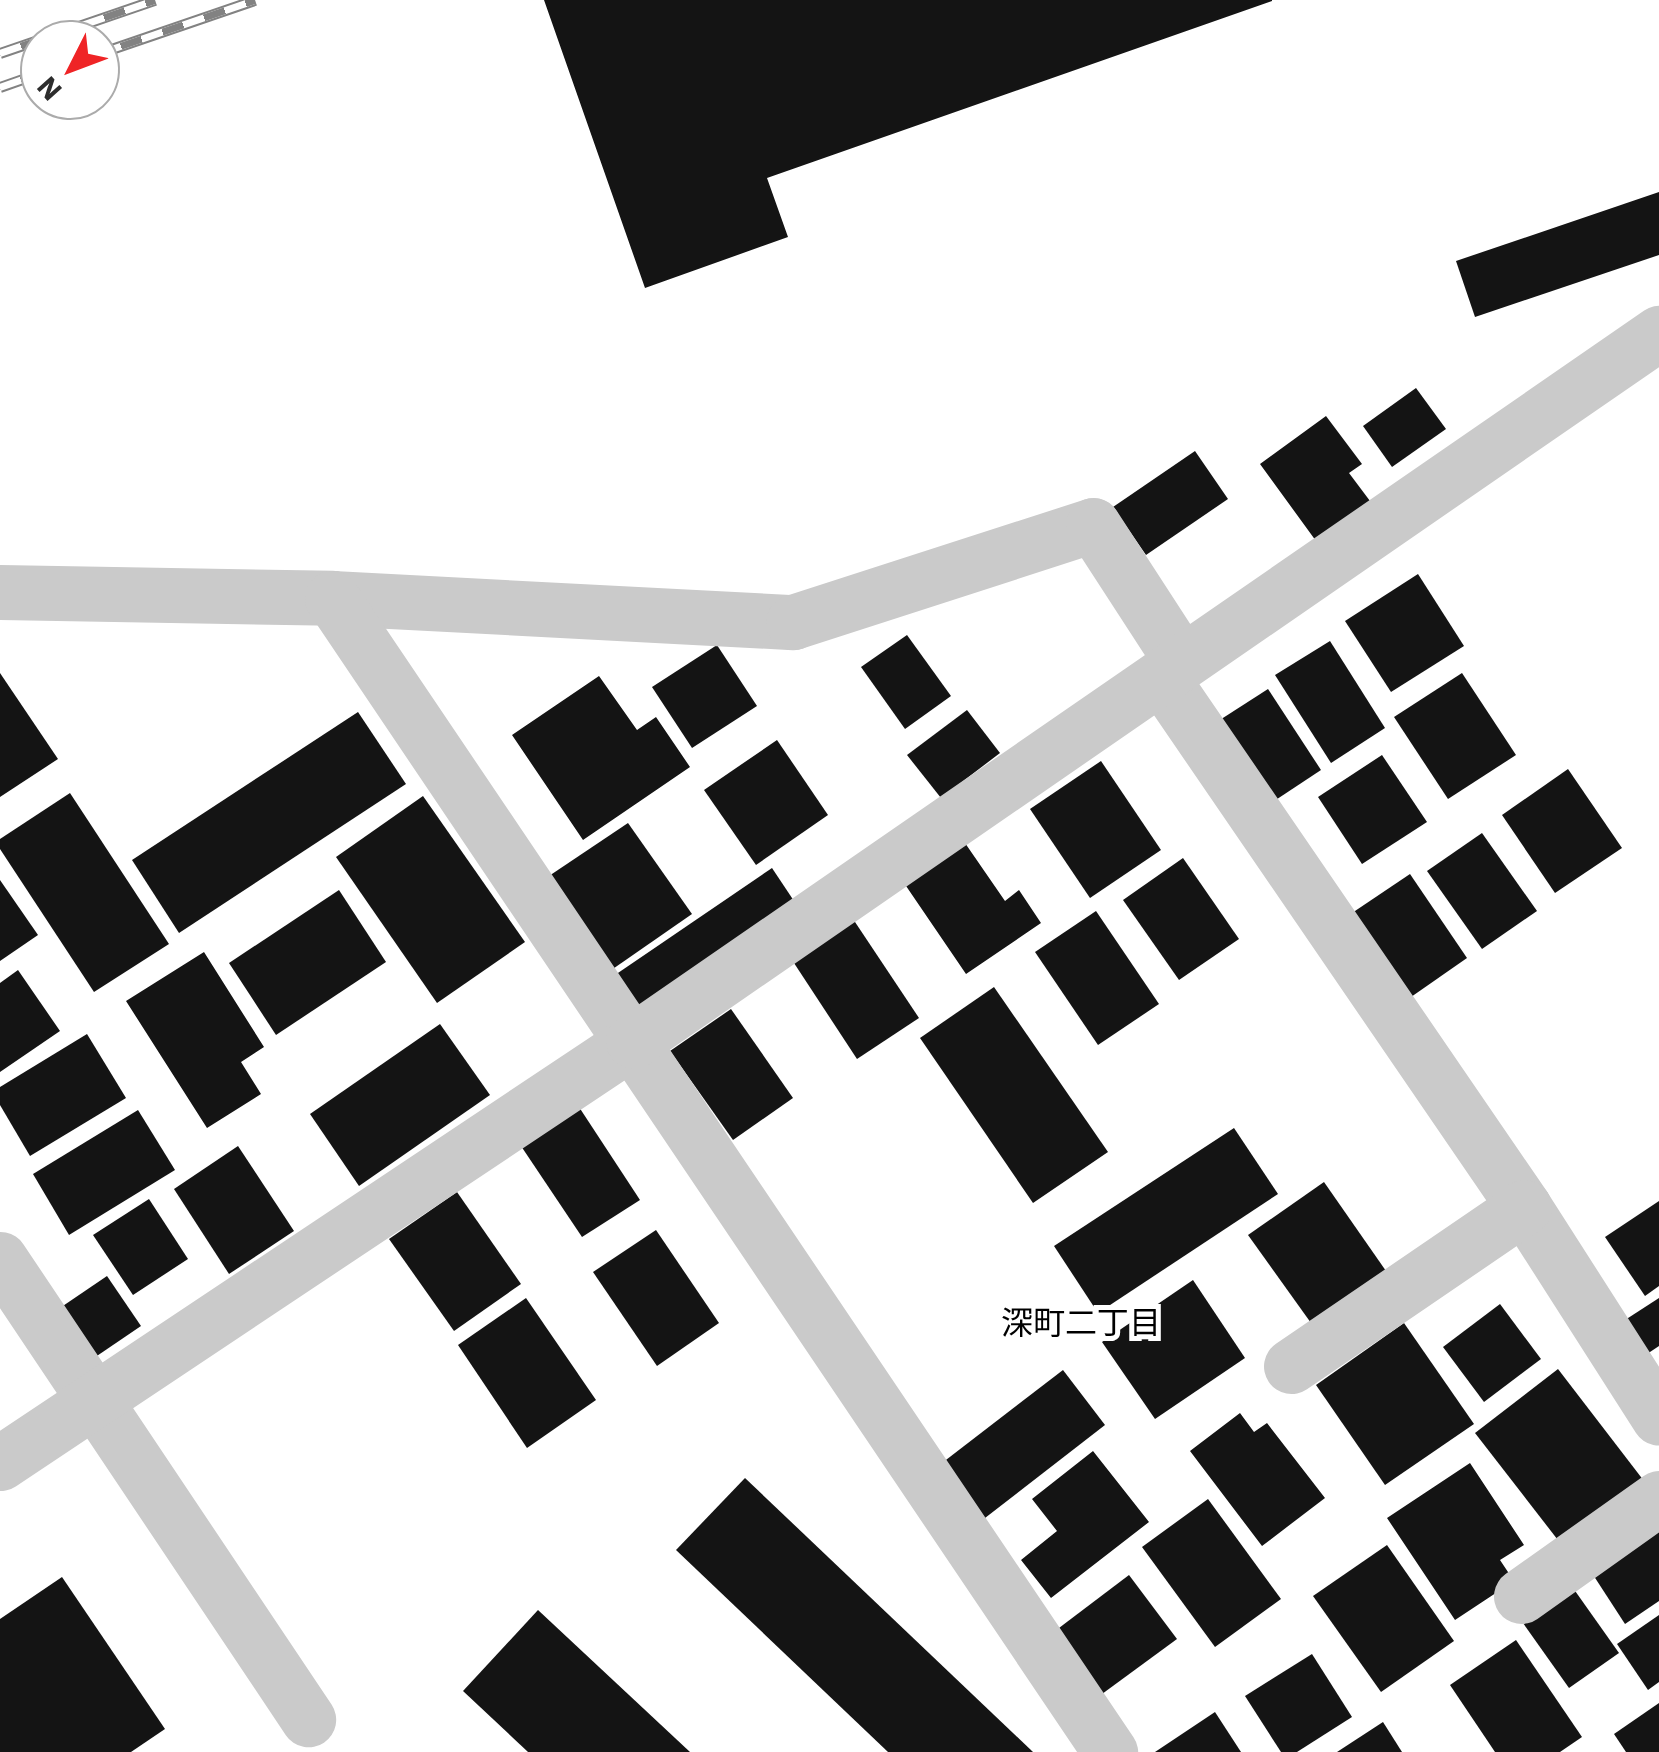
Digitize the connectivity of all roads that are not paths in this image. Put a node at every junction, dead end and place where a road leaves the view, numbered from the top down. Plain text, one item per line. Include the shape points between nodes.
1 (1659, 333) edge
2 (0, 592) edge
3 (332, 598) junction
4 (1172, 669) junction
5 (633, 1041) junction
6 (1524, 1207) junction
7 (0, 1259) edge
8 (1291, 1366) dead end
9 (94, 1400) junction
10 (1659, 1418) edge
11 (0, 1463) edge
12 (1659, 1498) edge
13 (1521, 1596) dead end
14 (308, 1719) dead end
15 (1110, 1752) edge

1 - 4 street
2 - 3 street
3 - 4 street via 793,622 1093,525
3 - 5 street
4 - 5 street
4 - 6 street
5 - 9 street
5 - 15 street
6 - 8 street
6 - 10 street
7 - 9 street
9 - 11 street
9 - 14 street
12 - 13 street

